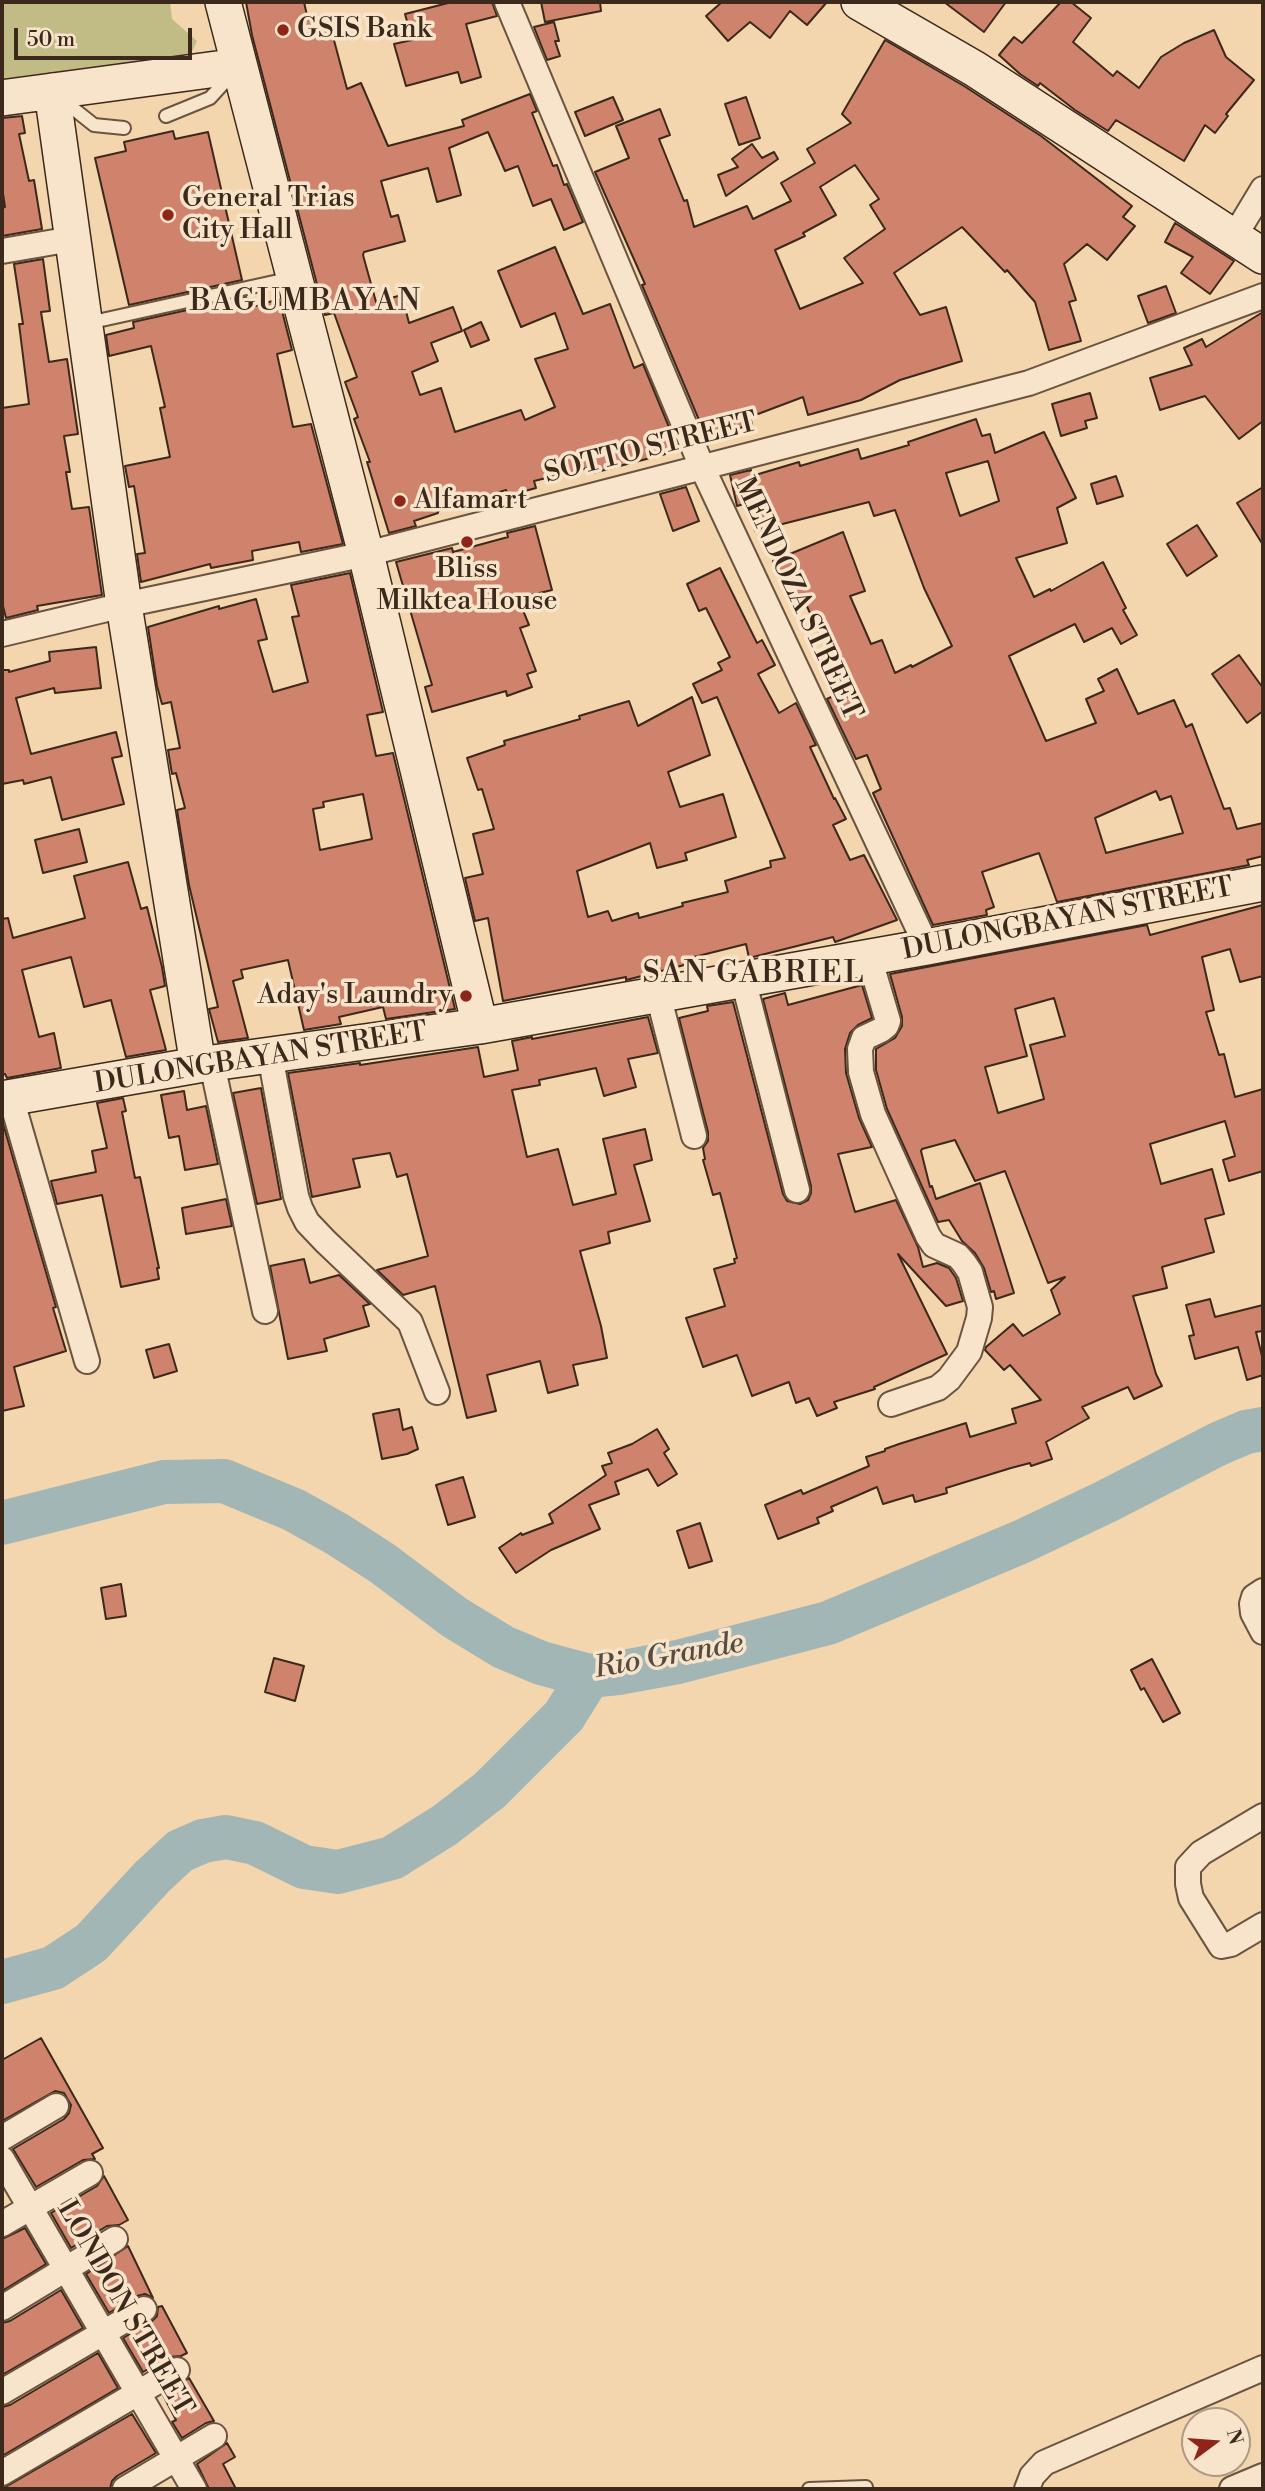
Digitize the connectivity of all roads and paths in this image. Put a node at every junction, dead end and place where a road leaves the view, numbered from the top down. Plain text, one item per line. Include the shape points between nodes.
1 (223, 2) edge
2 (507, 2) edge
3 (859, 2) edge
4 (239, 66) junction
5 (52, 91) junction
6 (2, 97) edge
7 (166, 116) dead end
8 (124, 128) dead end
9 (1263, 189) edge
10 (1234, 237) junction
11 (72, 239) junction
12 (2, 251) edge
13 (1263, 256) edge
14 (294, 278) junction
15 (1263, 296) edge
16 (84, 324) junction
17 (702, 467) junction
18 (366, 554) junction
19 (124, 605) junction
20 (2, 634) edge
21 (1263, 883) edge
22 (927, 947) junction
23 (869, 957) junction
24 (743, 979) junction
25 (658, 994) junction
26 (480, 1026) junction
27 (270, 1055) junction
28 (205, 1064) junction
29 (6, 1098) edge
30 (694, 1136) dead end
31 (797, 1190) dead end
32 (265, 1311) dead end
33 (87, 1361) dead end
34 (436, 1392) dead end
35 (891, 1404) dead end
36 (1263, 1591) edge
37 (1263, 1632) edge
38 (1263, 1816) edge
39 (1263, 1925) edge
40 (56, 2106) dead end
41 (2, 2137) edge
42 (2, 2159) edge
43 (90, 2173) dead end
44 (30, 2207) junction
45 (2, 2224) edge
46 (115, 2239) dead end
47 (66, 2270) junction
48 (2, 2308) edge
49 (144, 2309) dead end
50 (103, 2333) junction
51 (1263, 2368) edge
52 (177, 2370) dead end
53 (2, 2392) edge
54 (138, 2392) junction
55 (214, 2436) dead end
56 (176, 2459) junction
57 (2, 2473) edge
58 (1263, 2476) edge
59 (866, 2487) dead end
60 (125, 2489) edge
61 (194, 2489) edge
62 (809, 2489) edge
63 (1027, 2489) edge
64 (1232, 2489) edge

1 - 4 street
2 - 17 street, MENDOZA STREET
3 - 10 street via 975,69
4 - 5 street
4 - 7 lane via 210,98
4 - 14 street
5 - 6 street
5 - 8 lane via 94,125
5 - 11 street
9 - 10 street
10 - 13 street
11 - 12 street
11 - 16 street
14 - 16 lane
14 - 18 street
15 - 17 street, SOTTO STREET via 1029,383
16 - 19 street
17 - 18 street, SOTTO STREET
17 - 22 street, MENDOZA STREET
18 - 19 street, SOTTO STREET
18 - 26 street
19 - 20 street, SOTTO STREET
19 - 28 street
21 - 22 street, DULONGBAYAN STREET
22 - 23 street, DULONGBAYAN STREET
23 - 24 street, DULONGBAYAN STREET
23 - 35 street via 888,1021 864,1038 860,1049 861,1072 873,1114 928,1236 934,1245 964,1263 980,1307 969,1352 949,1379 938,1388
24 - 25 street, DULONGBAYAN STREET
24 - 31 street
25 - 26 street, DULONGBAYAN STREET
25 - 30 street
26 - 27 street, DULONGBAYAN STREET
27 - 28 street, DULONGBAYAN STREET
27 - 34 street via 300,1208 325,1241 410,1322
28 - 29 street, DULONGBAYAN STREET
28 - 32 street
29 - 33 street
36 - 37 street via 1252,1604
38 - 39 street via 1201,1853 1188,1867 1188,1884 1191,1898 1221,1946
40 - 41 street
42 - 44 street, LONDON STREET
43 - 44 street
44 - 45 street
44 - 47 street, LONDON STREET
46 - 47 street
47 - 48 street
47 - 50 street, LONDON STREET
49 - 50 street
50 - 53 street
50 - 54 street, LONDON STREET
51 - 63 street via 1044,2463
52 - 54 street
54 - 56 street, LONDON STREET
54 - 57 street
55 - 56 street
56 - 60 street
56 - 61 street, LONDON STREET
58 - 64 street
59 - 62 lane

